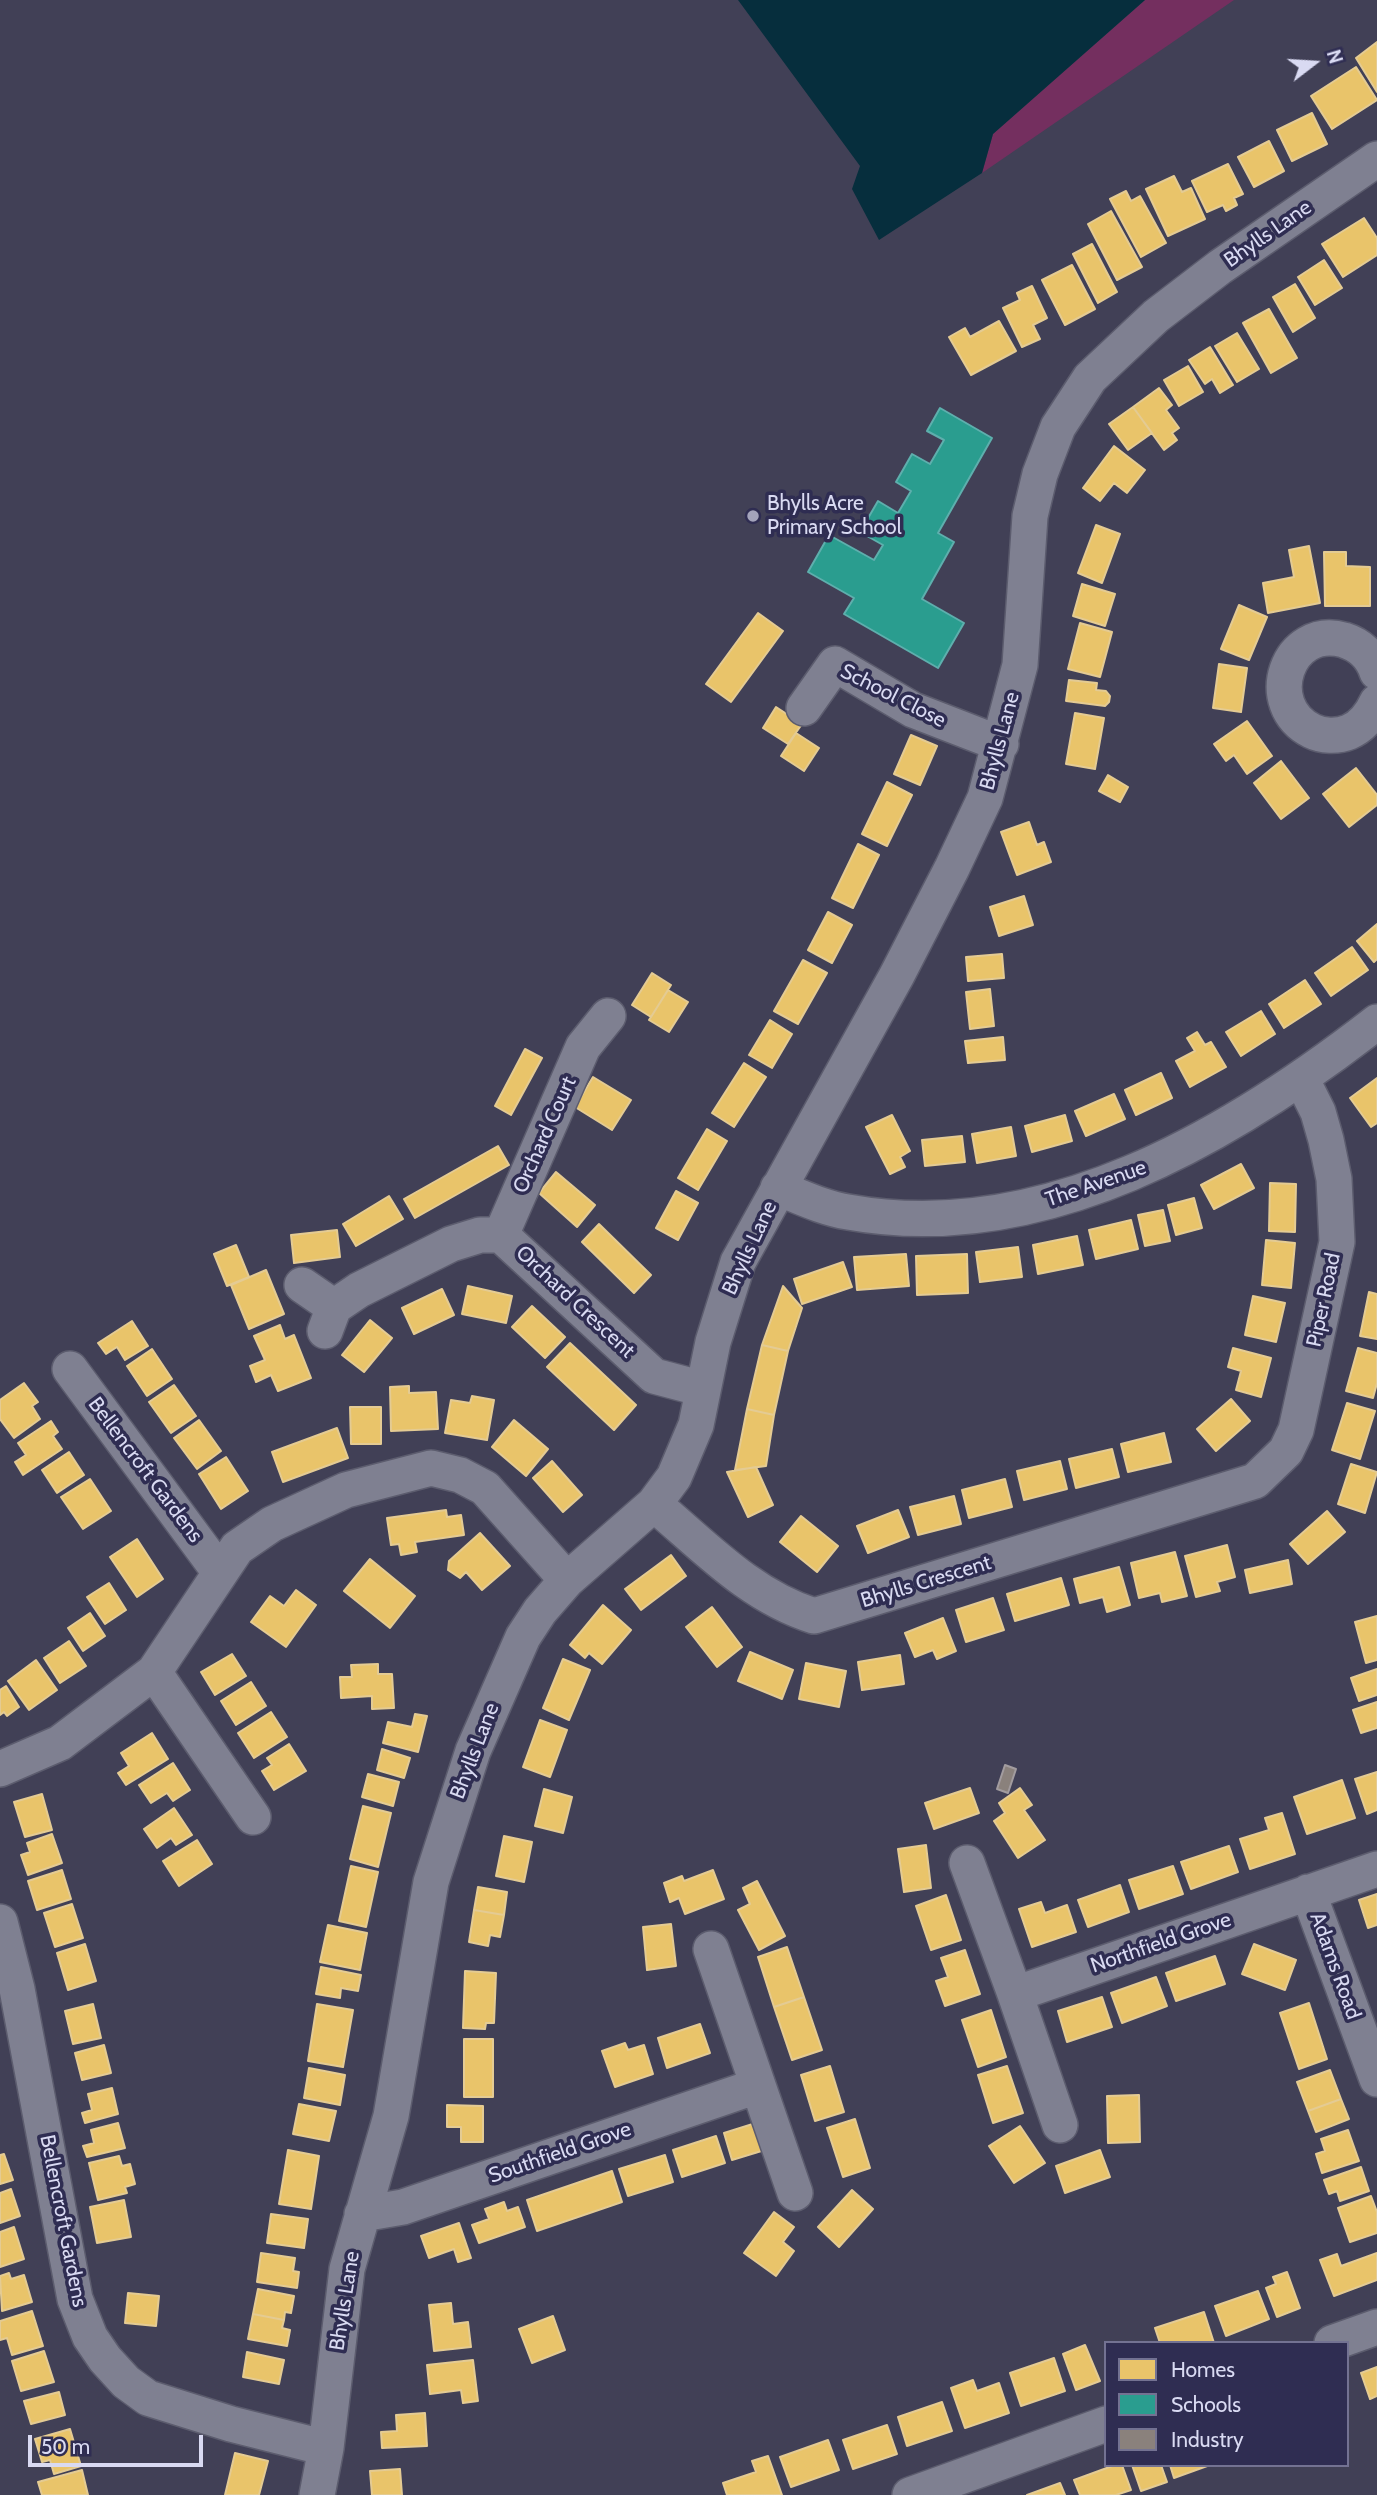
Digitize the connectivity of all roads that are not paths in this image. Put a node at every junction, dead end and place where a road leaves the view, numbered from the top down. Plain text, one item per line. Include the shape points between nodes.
1 (1377, 159) edge
2 (1377, 672) edge
3 (804, 708) dead end
4 (1372, 724) edge
5 (1001, 744) junction
6 (1377, 1022) edge
7 (605, 1034) dead end
8 (1301, 1078) junction
9 (778, 1188) junction
10 (501, 1235) junction
11 (302, 1285) dead end
12 (70, 1369) dead end
13 (703, 1389) junction
14 (1227, 1491) joint
15 (654, 1504) junction
16 (219, 1571) junction
17 (567, 1580) junction
18 (155, 1672) junction
19 (0, 1769) edge
20 (236, 1809) dead end
21 (967, 1863) dead end
22 (1377, 1869) edge
23 (1308, 1892) junction
24 (0, 1922) edge
25 (711, 1949) dead end
26 (1015, 1994) junction
27 (1377, 2080) edge
28 (757, 2086) junction
29 (1060, 2125) dead end
30 (795, 2193) dead end
31 (362, 2214) junction
32 (1377, 2327) edge
33 (1338, 2341) edge
34 (1104, 2425) edge
35 (326, 2448) junction
36 (317, 2495) edge
37 (910, 2495) edge

1 - 5 street, Bhylls Lane via 1156,316 1090,378 1058,427 1030,516 1020,665
2 - 4 street via 1365,652 1336,638 1304,645 1285,670 1284,701 1303,726 1332,735
3 - 5 street, School Close via 835,664 913,710
5 - 9 street, Bhylls Lane via 985,798 952,869
6 - 8 street, The Avenue
7 - 10 street, Orchard Court via 583,1047
8 - 9 street, The Avenue via 1165,1159 1082,1193 1032,1205 978,1214 874,1216 822,1206
8 - 14 street, Piper Road via 1318,1112 1335,1179 1337,1242 1296,1430 1272,1467 1255,1481
9 - 13 street, Bhylls Lane via 738,1262
10 - 11 street, Orchard Crescent via 480,1235 451,1244 359,1290 330,1319
10 - 13 street, Orchard Crescent via 654,1376
12 - 16 street, Bellencroft Gardens
13 - 15 street, Bhylls Lane via 688,1450
14 - 15 street, Bhylls Crescent via 814,1616 757,1591
15 - 17 street, Bhylls Lane
16 - 17 street via 237,1548 272,1524 346,1490 431,1468 460,1475 485,1488
16 - 18 street
17 - 31 street, Bhylls Lane via 523,1637 450,1816 431,1882 391,2116
18 - 19 street via 60,1743
18 - 20 street
21 - 26 street
22 - 23 street, Northfield Grove
23 - 26 street, Northfield Grove
23 - 27 street, Adams Road
24 - 35 street, Bellencroft Gardens via 17,1989 75,2299 90,2337 126,2382 148,2398
25 - 28 street
26 - 29 street
28 - 30 street
28 - 31 street, Southfield Grove via 402,2207
31 - 35 street, Bhylls Lane via 342,2305
32 - 33 street
34 - 37 street
35 - 36 street, Bhylls Lane

